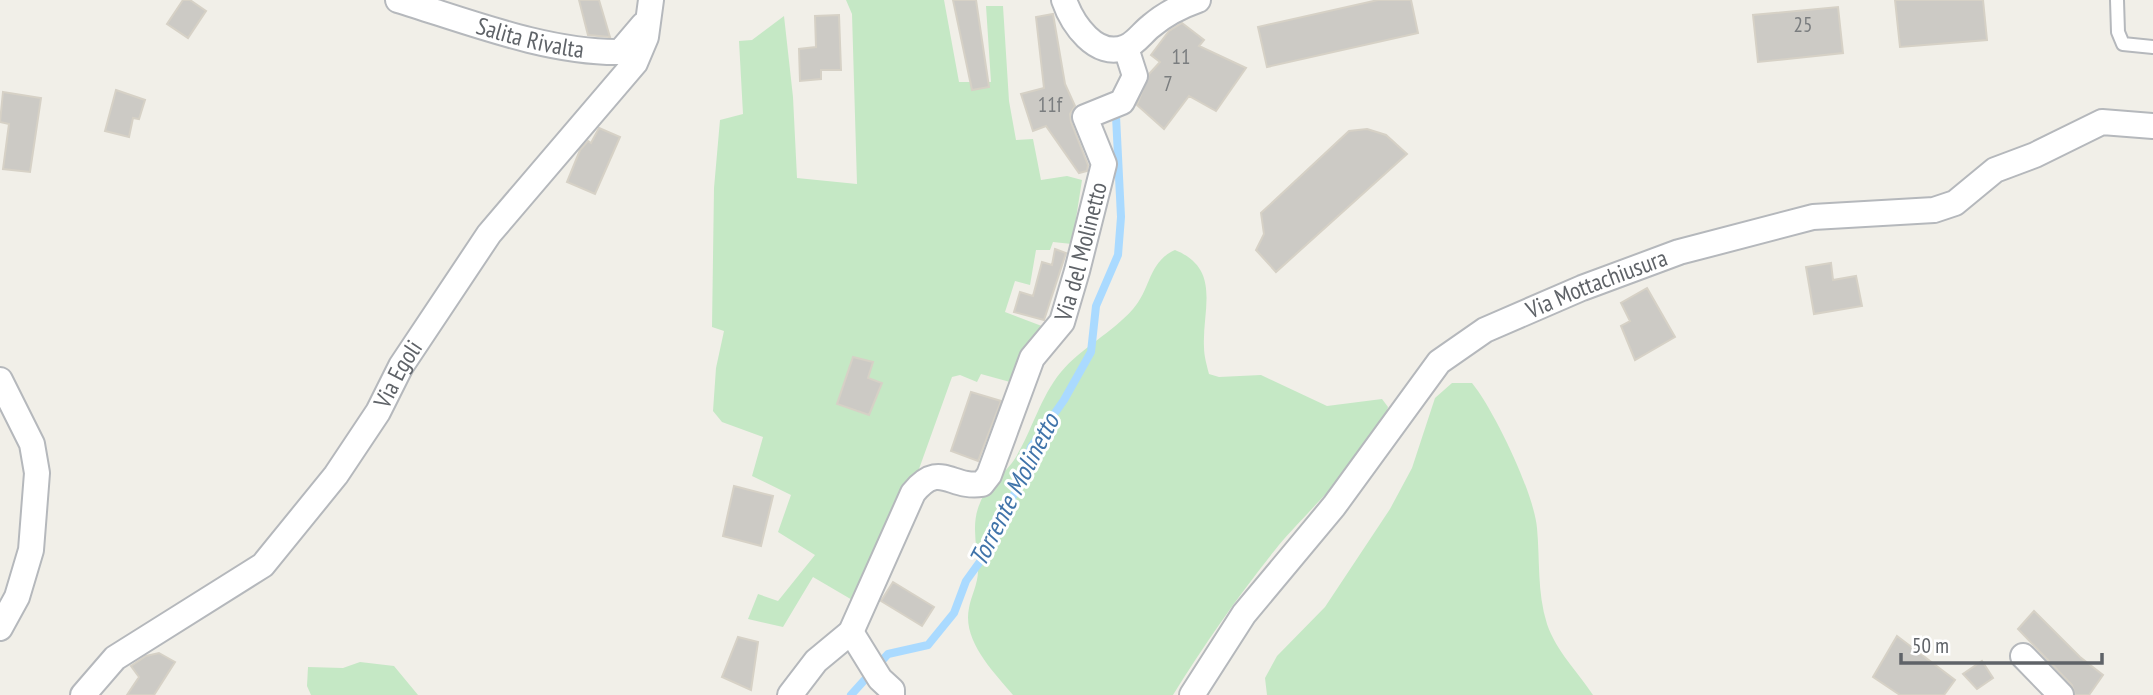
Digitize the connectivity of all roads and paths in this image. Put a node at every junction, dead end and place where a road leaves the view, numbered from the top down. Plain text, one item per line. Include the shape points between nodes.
1 (398, 0) edge
2 (1064, 0) edge
3 (1198, 0) edge
4 (2117, 0) edge
5 (651, 8) edge
6 (2153, 47) edge
7 (1126, 48) junction
8 (2153, 126) edge
9 (0, 380) edge
10 (0, 628) edge
11 (857, 643) junction
12 (2023, 656) dead end
13 (886, 687) edge
14 (83, 695) edge
15 (790, 695) edge
16 (1192, 695) edge
17 (2060, 695) edge

1 - 5 street, Salita Rivalta via 476,27 593,52 620,52
2 - 7 street via 1076,27 1090,40 1105,47
3 - 7 street via 1162,17
4 - 6 lane via 2123,44
5 - 14 street, Via Egoli via 635,63 489,234 401,366 378,412 336,475 263,565 115,658
7 - 11 street, Via del Molinetto via 1135,76 1122,102 1085,117 1104,164 1062,322 1032,358 982,484 969,486 931,476 913,493
8 - 16 street, Via Mottachiusura via 2102,122 1994,170 1944,207 1814,217 1679,252 1485,330 1439,362 1334,506 1244,614
9 - 10 street via 32,444 37,473 31,550 17,597
11 - 13 street
11 - 15 street, Via del Molinetto via 816,662
12 - 17 street

